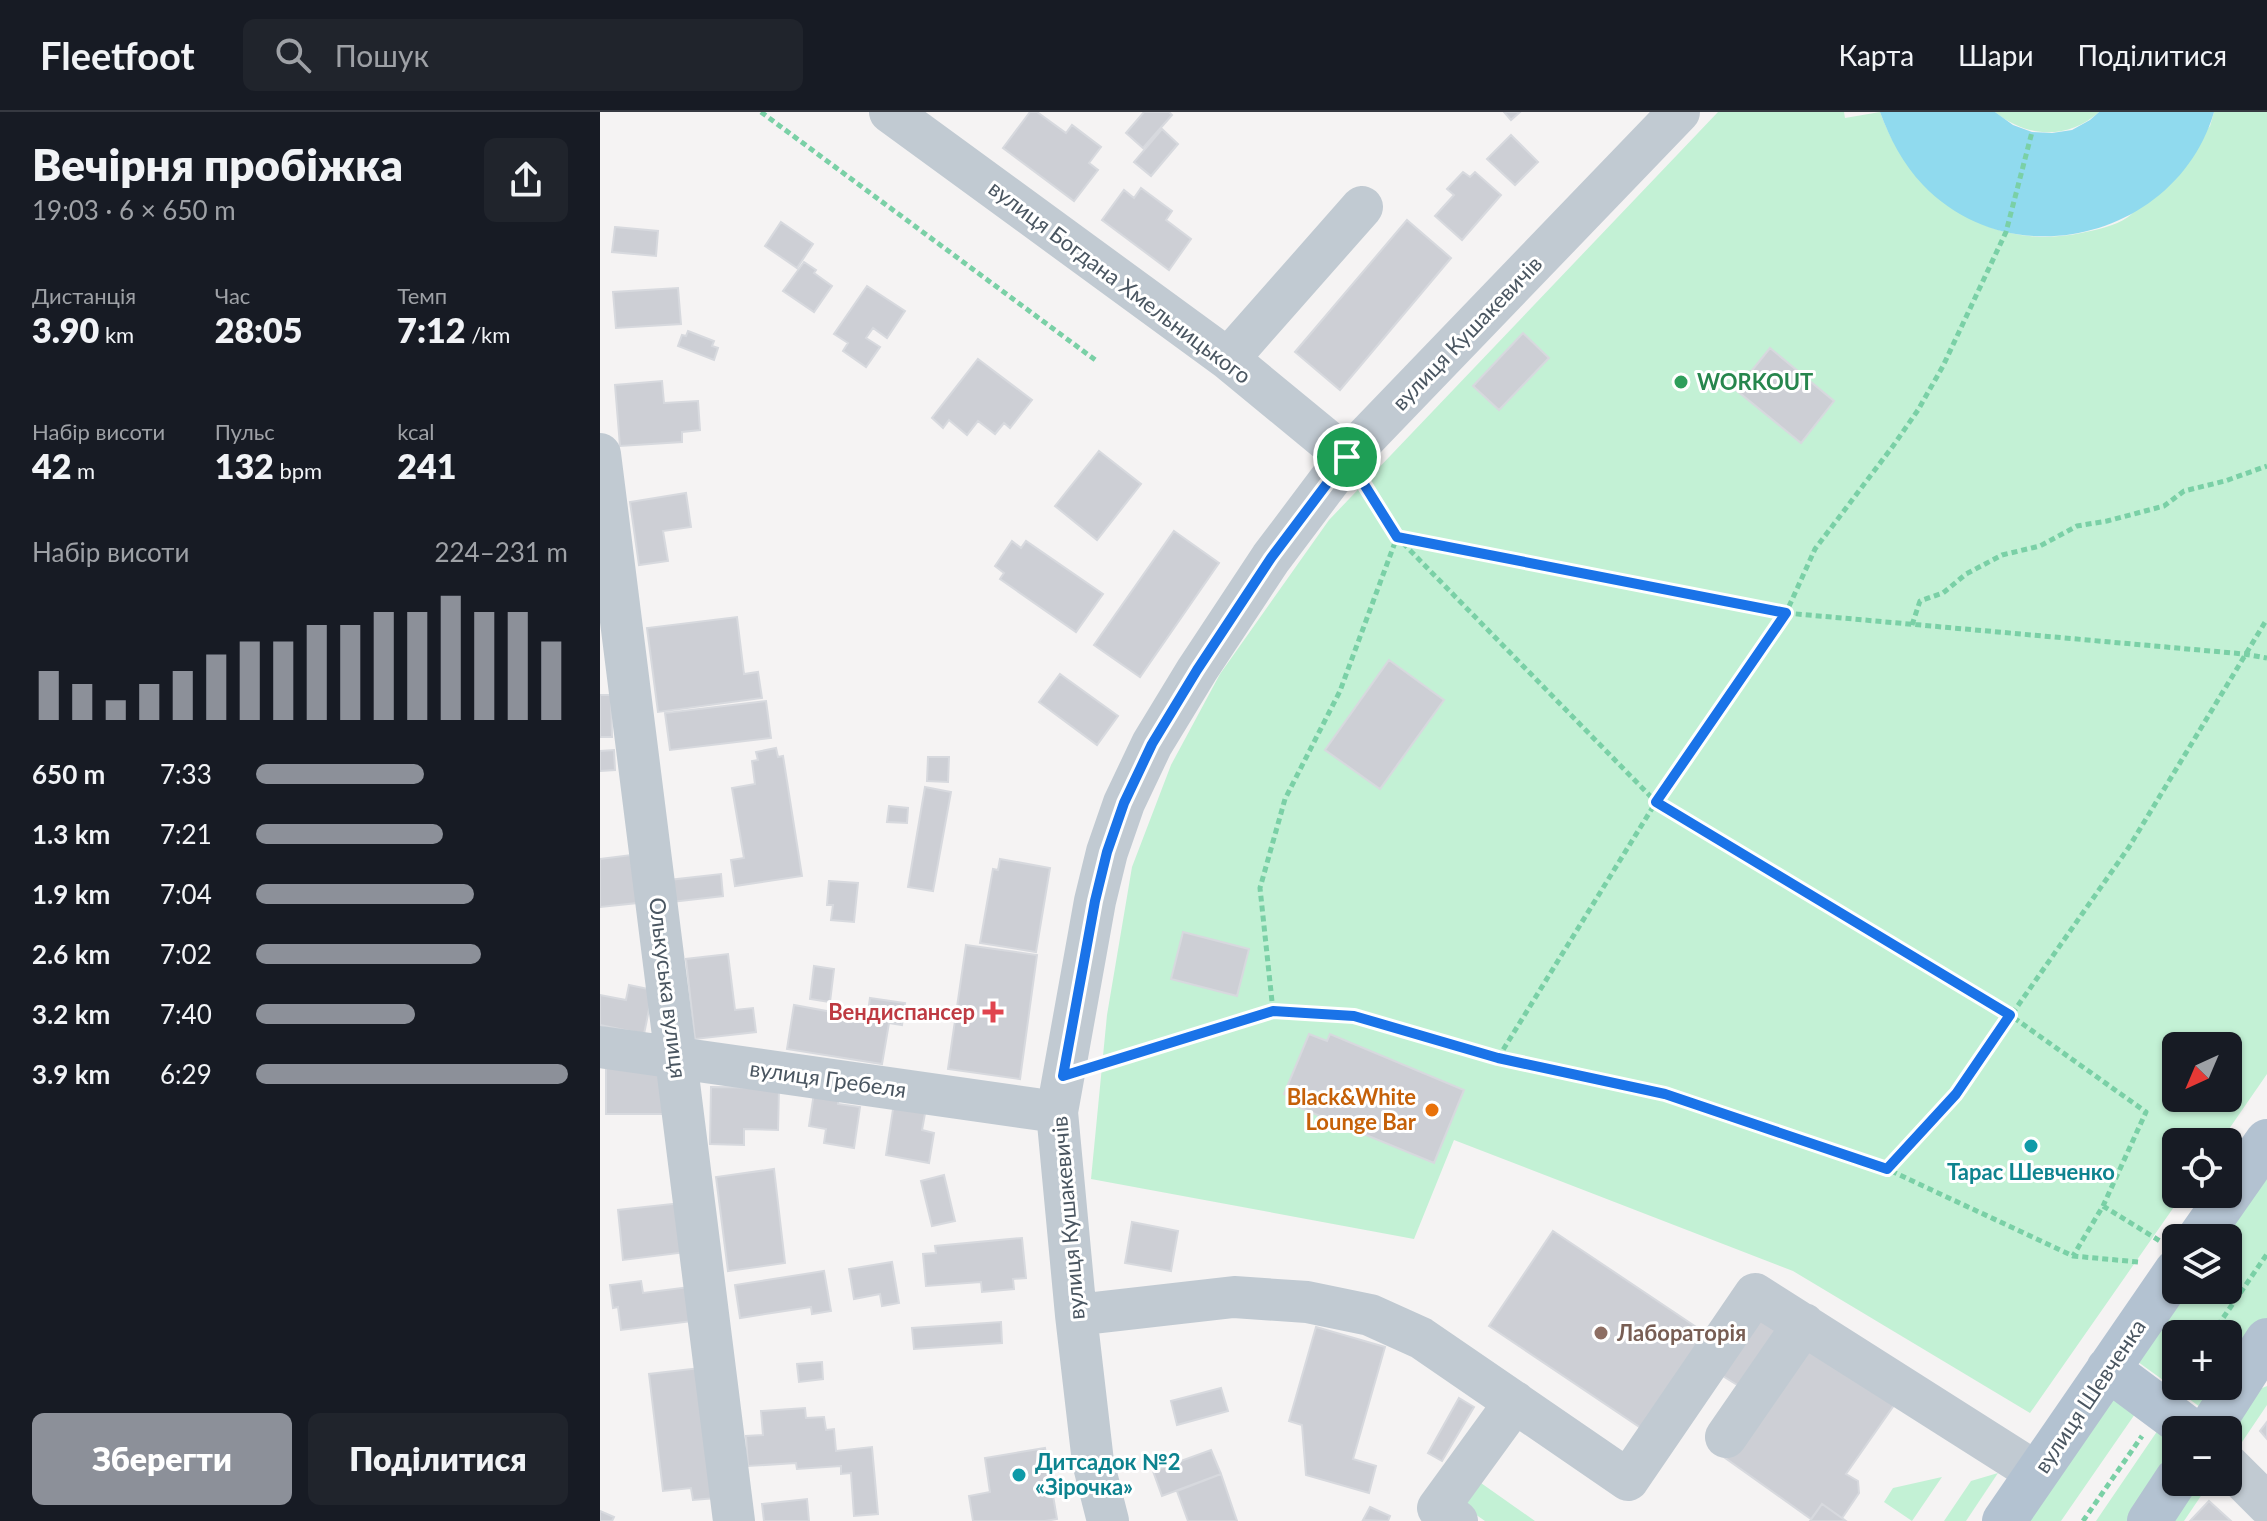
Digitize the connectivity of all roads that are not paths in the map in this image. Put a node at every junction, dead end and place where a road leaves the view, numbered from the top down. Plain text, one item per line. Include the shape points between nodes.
1 (890, 112) edge
2 (1679, 112) edge
3 (1362, 207) dead end
4 (1228, 359) junction
5 (600, 454) edge
6 (1347, 457) junction
7 (600, 1047) edge
8 (677, 1057) junction
9 (1060, 1094) junction
10 (2267, 1141) edge
11 (2196, 1224) edge
12 (2162, 1270) edge
13 (1076, 1315) junction
14 (1804, 1324) junction
15 (2263, 1353) edge
16 (2108, 1369) junction
17 (1515, 1402) junction
18 (2171, 1416) edge
19 (2219, 1416) edge
20 (1726, 1437) dead end
21 (2037, 1473) junction
22 (2242, 1479) edge
23 (2165, 1496) edge
24 (2267, 1504) edge
25 (1441, 1517) edge
26 (734, 1521) edge
27 (1108, 1521) edge
28 (2004, 1521) edge
29 (2149, 1521) edge

1 - 4 street, вулиця Богдана Хмельницького
2 - 6 street, вулиця Кушакевичів
3 - 4 street
4 - 6 street, вулиця Богдана Хмельницького
5 - 8 street, Олькуська вулиця
6 - 9 street, вулиця Кушакевичів via 1197,670 1124,803 1095,901
7 - 8 street, вулиця Гребеля
8 - 9 street, вулиця Гребеля
8 - 26 street, Олькуська вулиця
9 - 13 street, вулиця Кушакевичів
10 - 11 main road, вулиця Шевченка
12 - 16 main road, вулиця Шевченка
13 - 17 street via 1234,1297 1336,1306 1421,1338
13 - 27 street, вулиця Кушакевичів via 1093,1462
14 - 17 street via 1755,1294 1628,1480
14 - 20 street
14 - 21 street
15 - 19 main road
16 - 18 main road
16 - 21 main road, вулиця Шевченка
17 - 25 street
21 - 28 main road, вулиця Шевченка
22 - 24 street
23 - 29 main road

